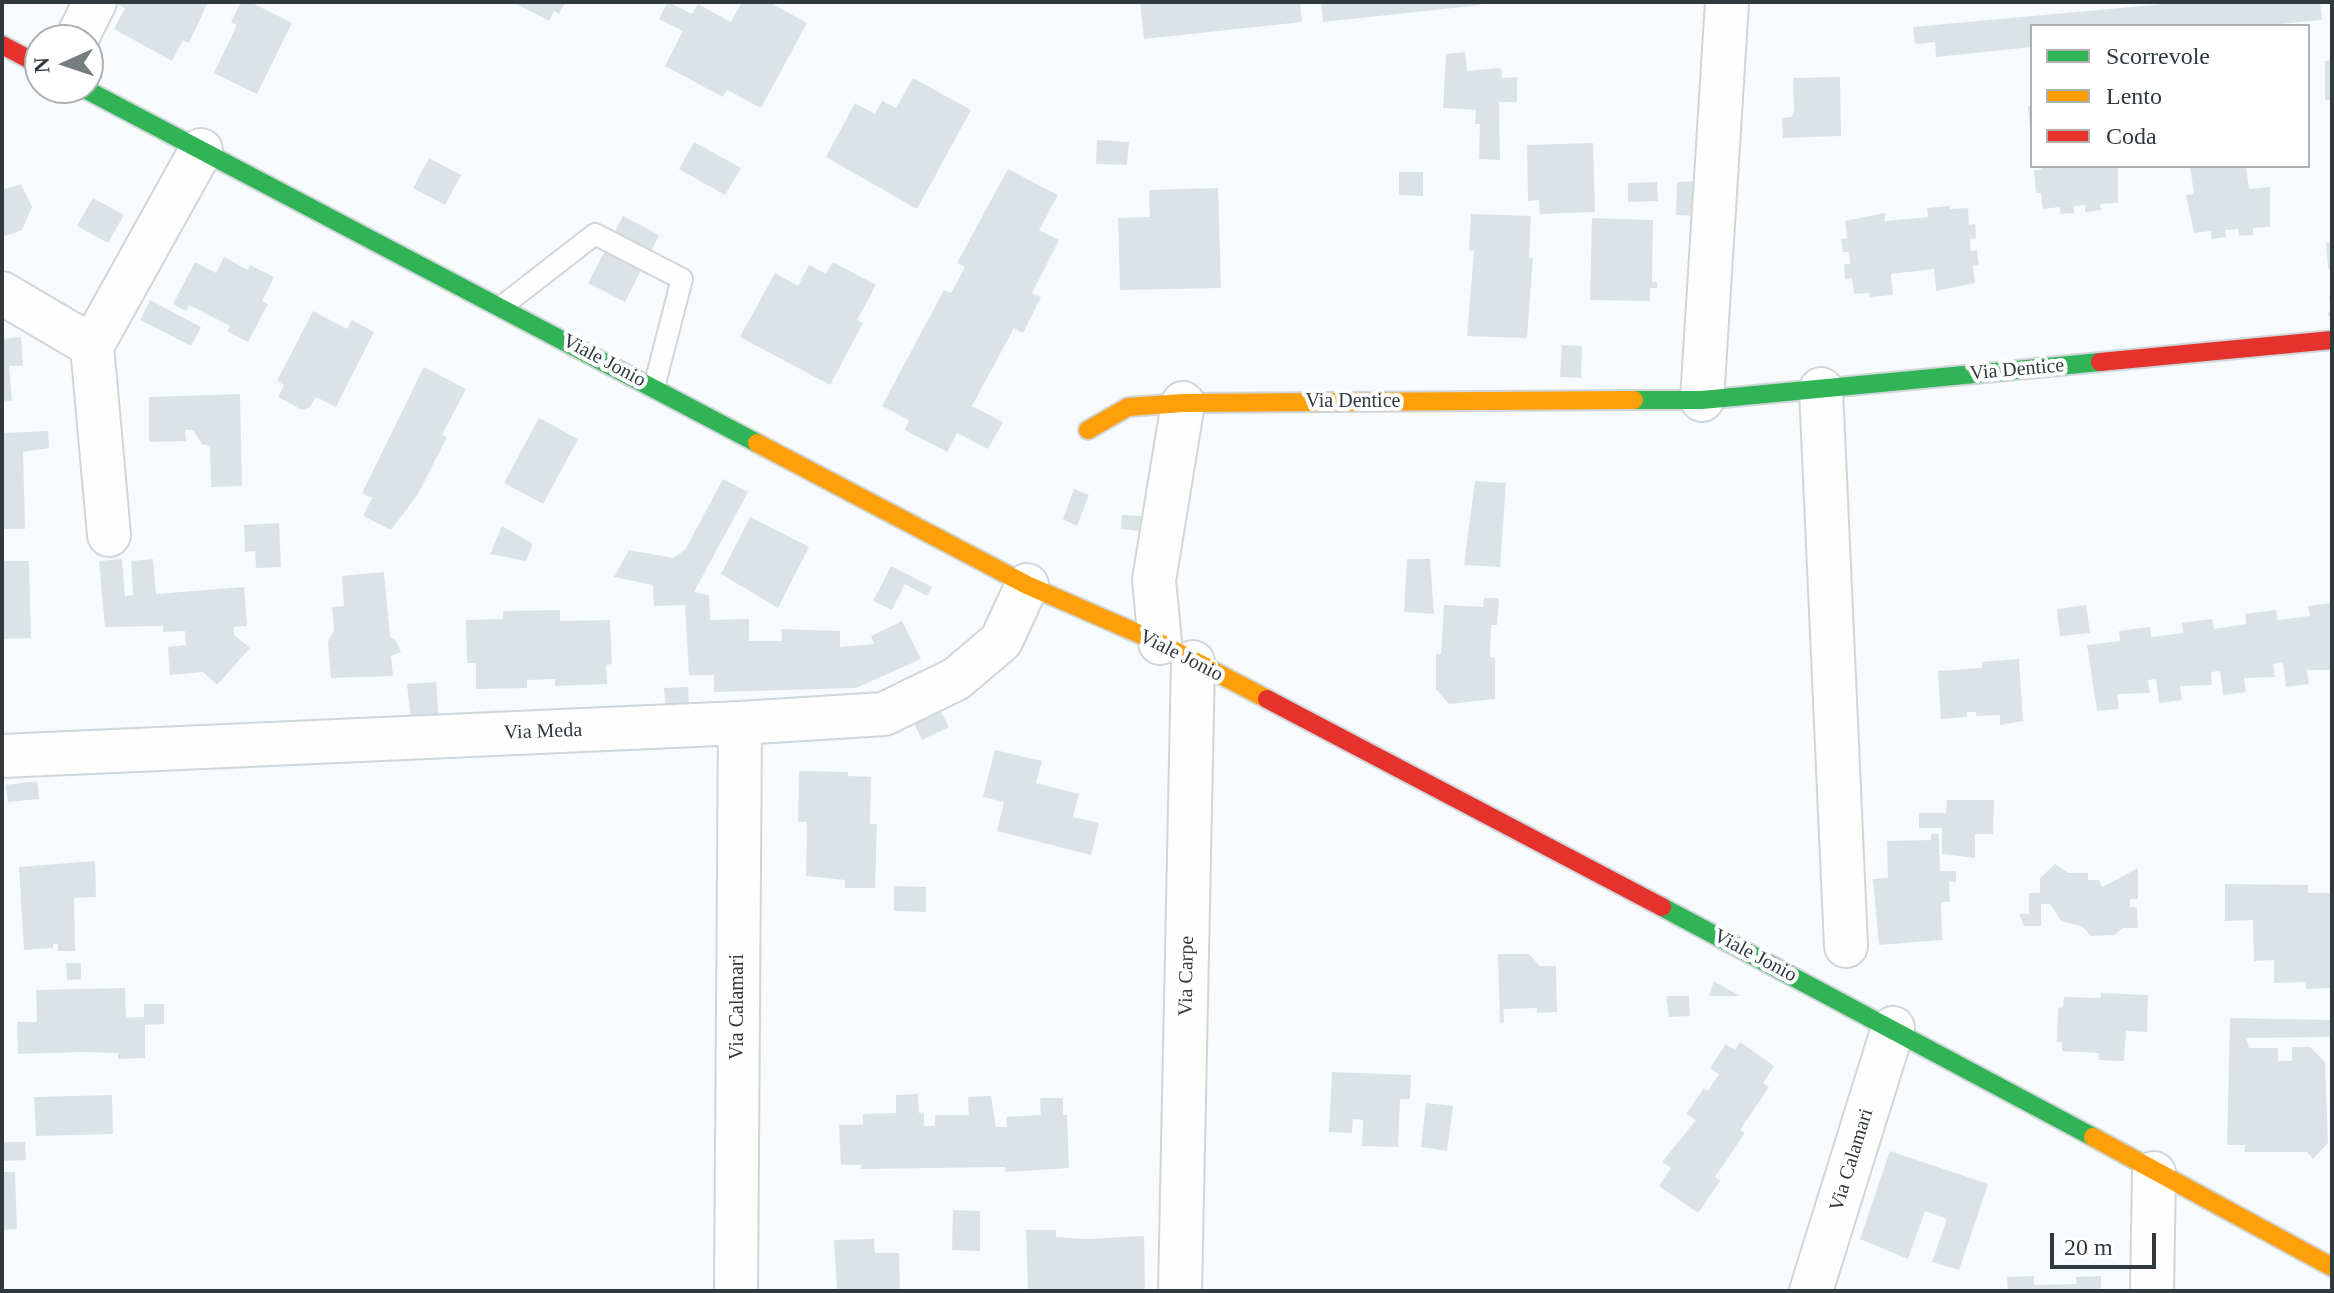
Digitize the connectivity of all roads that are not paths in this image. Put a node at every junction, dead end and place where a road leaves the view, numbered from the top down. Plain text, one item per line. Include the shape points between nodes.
1 (95, 2) edge
2 (1727, 2) edge
3 (84, 24) edge
4 (2, 45) edge
5 (24, 57) edge
6 (104, 99) edge
7 (201, 150) junction
8 (2, 293) edge
9 (501, 307) junction
10 (2332, 340) edge
11 (92, 346) junction
12 (654, 387) junction
13 (1821, 389) junction
14 (1702, 400) junction
15 (1183, 403) junction
16 (1088, 430) dead end
17 (109, 535) dead end
18 (1154, 580) junction
19 (1027, 585) junction
20 (1093, 614) junction
21 (1177, 652) junction
22 (740, 723) junction
23 (2, 756) edge
24 (1846, 946) dead end
25 (1893, 1028) junction
26 (2154, 1173) junction
27 (2332, 1267) edge
28 (736, 1291) edge
29 (1180, 1291) edge
30 (1811, 1291) edge
31 (2152, 1291) edge

1 - 3 street
2 - 14 street
4 - 5 street
6 - 7 street, Viale Jonio
7 - 9 street, Viale Jonio
7 - 11 street
8 - 11 street
9 - 12 street, Viale Jonio
9 - 12 lane via 595,234 682,279
10 - 13 street, Via Dentice
11 - 17 street
12 - 19 street, Viale Jonio
13 - 14 street, Via Dentice
13 - 24 street
14 - 15 street, Via Dentice
15 - 16 street, Via Dentice via 1128,407
15 - 18 street
18 - 20 street
18 - 21 street
19 - 20 street, Viale Jonio
19 - 22 street, Via Meda via 1001,641 956,679 884,714
20 - 21 street, Viale Jonio
21 - 25 street, Viale Jonio
21 - 29 street, Via Carpe
22 - 23 street, Via Meda
22 - 28 street, Via Calamari
25 - 26 street, Viale Jonio
25 - 30 street, Via Calamari
26 - 27 street, Viale Jonio
26 - 31 street

